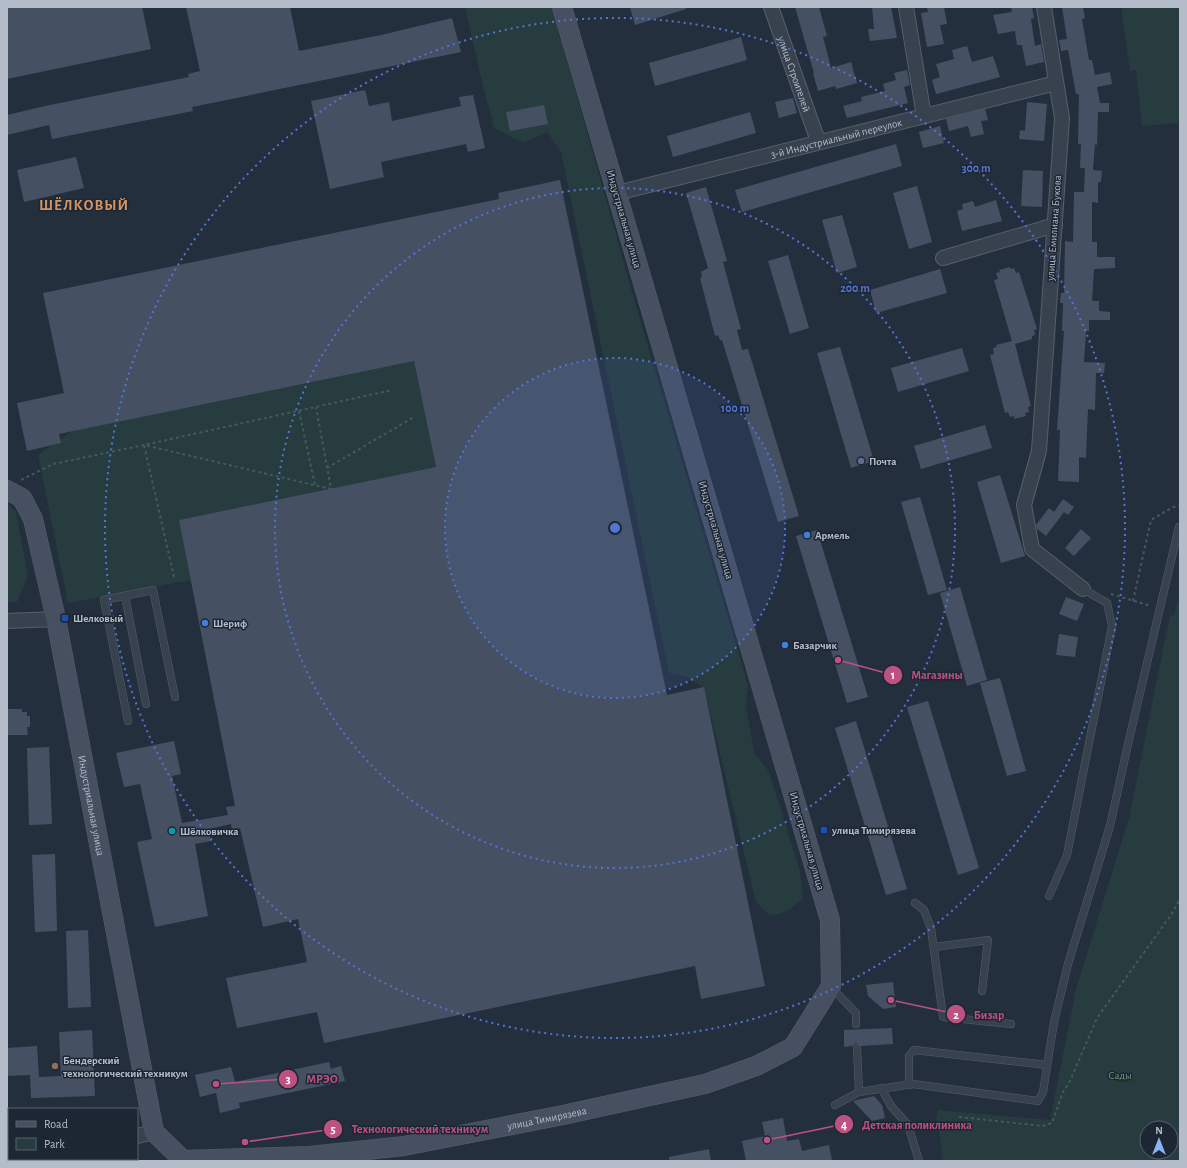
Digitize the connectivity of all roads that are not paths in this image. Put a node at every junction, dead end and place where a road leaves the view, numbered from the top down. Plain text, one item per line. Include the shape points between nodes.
1 (562, 7) edge
2 (771, 7) edge
3 (906, 7) edge
4 (1044, 7) edge
5 (1056, 83) junction
6 (924, 116) junction
7 (818, 141) junction
8 (617, 192) junction
9 (1054, 225) junction
10 (943, 258) dead end
11 (14, 485) edge
12 (1179, 527) edge
13 (1083, 589) joint
14 (125, 596) junction
15 (56, 619) junction
16 (7, 621) edge
17 (175, 697) dead end
18 (146, 704) dead end
19 (128, 721) dead end
20 (1049, 896) dead end
21 (915, 903) dead end
22 (934, 947) junction
23 (831, 986) junction
24 (982, 991) dead end
25 (856, 1024) dead end
26 (1011, 1024) dead end
27 (857, 1048) dead end
28 (1047, 1065) junction
29 (909, 1085) junction
30 (881, 1088) junction
31 (859, 1092) junction
32 (835, 1104) dead end
33 (145, 1134) edge
34 (183, 1160) edge
35 (919, 1161) edge

1 - 8 street, Индустриальная улица
2 - 7 street, улица Строителей
3 - 6 street
4 - 5 street, улица Емилиана Букова
5 - 6 street, 3-й Индустриальный переулок
5 - 9 street, улица Емилиана Букова via 1062,118
6 - 7 street, 3-й Индустриальный переулок
7 - 8 street, 3-й Индустриальный переулок
8 - 23 street, Индустриальная улица via 830,920
9 - 10 street
9 - 13 street, улица Емилиана Букова via 1039,451 1024,505 1032,549
11 - 15 street, Индустриальная улица via 33,519
12 - 28 lane via 1110,826 1068,964
13 - 20 lane via 1107,603 1112,626 1067,855
14 - 17 lane via 153,590
14 - 18 lane
14 - 19 lane via 104,600
15 - 16 street
15 - 33 street, Индустриальная улица
21 - 22 lane via 924,910 931,928
22 - 24 lane via 988,940
22 - 26 lane via 943,1016
23 - 25 lane via 856,1013
23 - 34 street, улица Тимирязева via 793,1047 756,1066 705,1084 404,1146 310,1156
27 - 31 lane
28 - 29 lane via 1043,1092 1038,1101
28 - 29 lane via 914,1050 909,1056
29 - 30 lane
30 - 31 lane
30 - 35 lane via 891,1106 908,1125
31 - 32 lane
33 - 34 street, улица Тимирязева

